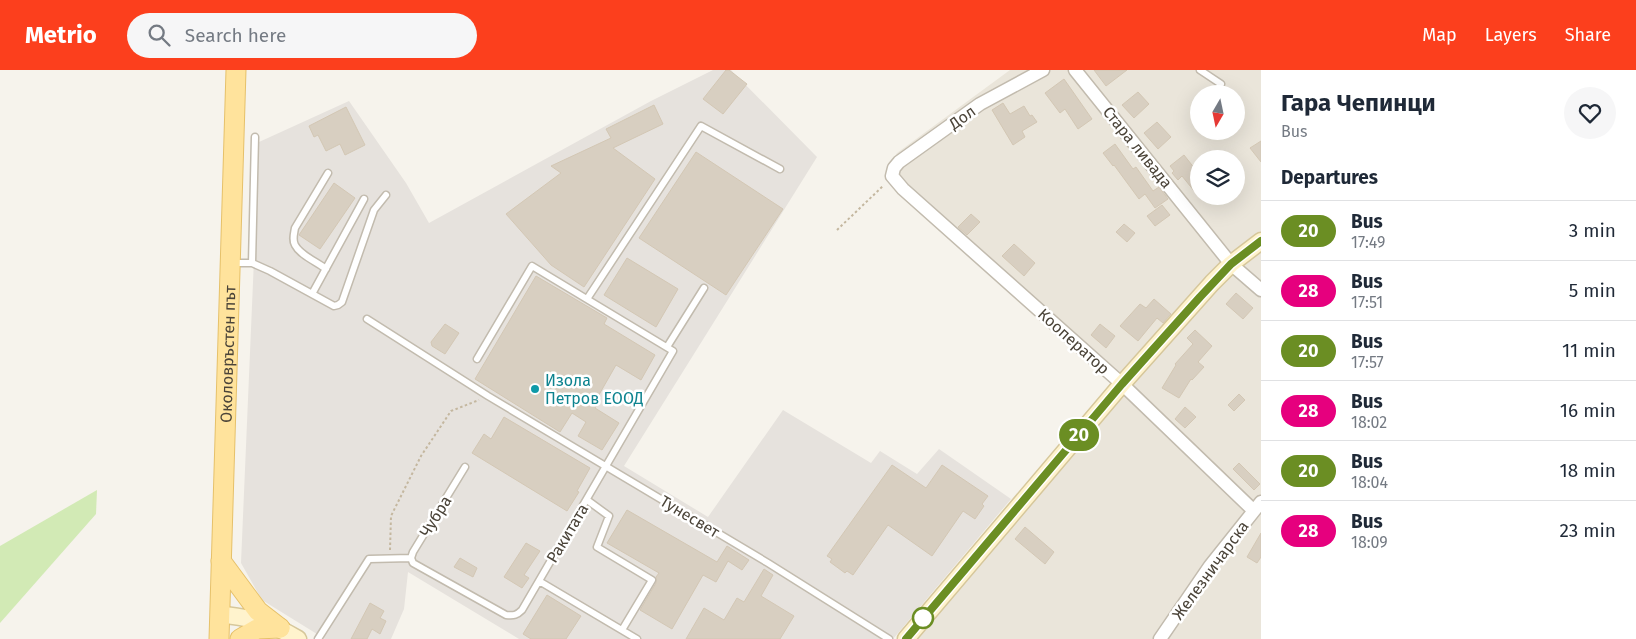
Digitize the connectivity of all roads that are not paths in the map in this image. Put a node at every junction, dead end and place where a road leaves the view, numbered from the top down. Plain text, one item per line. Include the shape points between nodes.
1 (236, 70) edge
2 (1043, 70) edge
3 (1075, 70) edge
4 (1200, 70) edge
5 (1221, 84) dead end
6 (255, 136) dead end
7 (780, 169) dead end
8 (328, 172) dead end
9 (892, 176) joint
10 (386, 195) dead end
11 (364, 199) dead end
12 (1261, 241) edge
13 (231, 263) junction
14 (252, 263) junction
15 (1231, 264) junction
16 (326, 268) junction
17 (704, 288) dead end
18 (1261, 290) edge
19 (312, 294) junction
20 (587, 299) junction
21 (367, 319) dead end
22 (670, 349) junction
23 (477, 359) dead end
24 (1122, 384) junction
25 (465, 467) dead end
26 (607, 467) junction
27 (587, 500) junction
28 (1257, 506) edge
29 (411, 558) junction
30 (221, 561) junction
31 (539, 581) junction
32 (220, 614) junction
33 (280, 628) junction
34 (622, 630) junction
35 (219, 639) edge
36 (240, 639) edge
37 (298, 639) edge
38 (318, 639) edge
39 (638, 639) edge
40 (889, 639) edge
41 (906, 639) edge
42 (1160, 639) edge

1 - 13 main road, Околовръстен път
2 - 9 street, Дол via 980,104 898,162
3 - 15 street, Стара ливада
4 - 5 lane
6 - 14 lane
7 - 20 lane via 700,126
8 - 16 lane via 294,237 300,251
9 - 24 street, Кооператор
10 - 19 lane via 374,210 342,302 334,306
11 - 16 lane
12 - 15 street
13 - 14 lane
13 - 30 main road, Околовръстен път
14 - 19 lane
15 - 18 street, Стара ливада
15 - 24 street
16 - 19 lane
17 - 22 lane, Ракитата
20 - 22 lane
20 - 23 lane via 532,266
21 - 26 lane, Тунесвет
22 - 26 lane, Ракитата
24 - 28 street, Кооператор
24 - 41 street
25 - 29 lane, Чубра
26 - 27 lane, Ракитата
26 - 40 lane, Тунесвет
27 - 31 lane, Ракитата
27 - 34 lane via 609,516 597,547 652,580
28 - 42 street, Железничарска via 1210,566
29 - 31 lane, Ракитата via 416,566 506,615 512,616 522,610
29 - 38 lane via 369,559
30 - 32 main road, Околовръстен път
30 - 33 main road via 258,611
31 - 34 lane
32 - 33 street via 254,619
32 - 35 main road, Околовръстен път
33 - 36 main road via 257,628
33 - 37 street
34 - 39 lane

